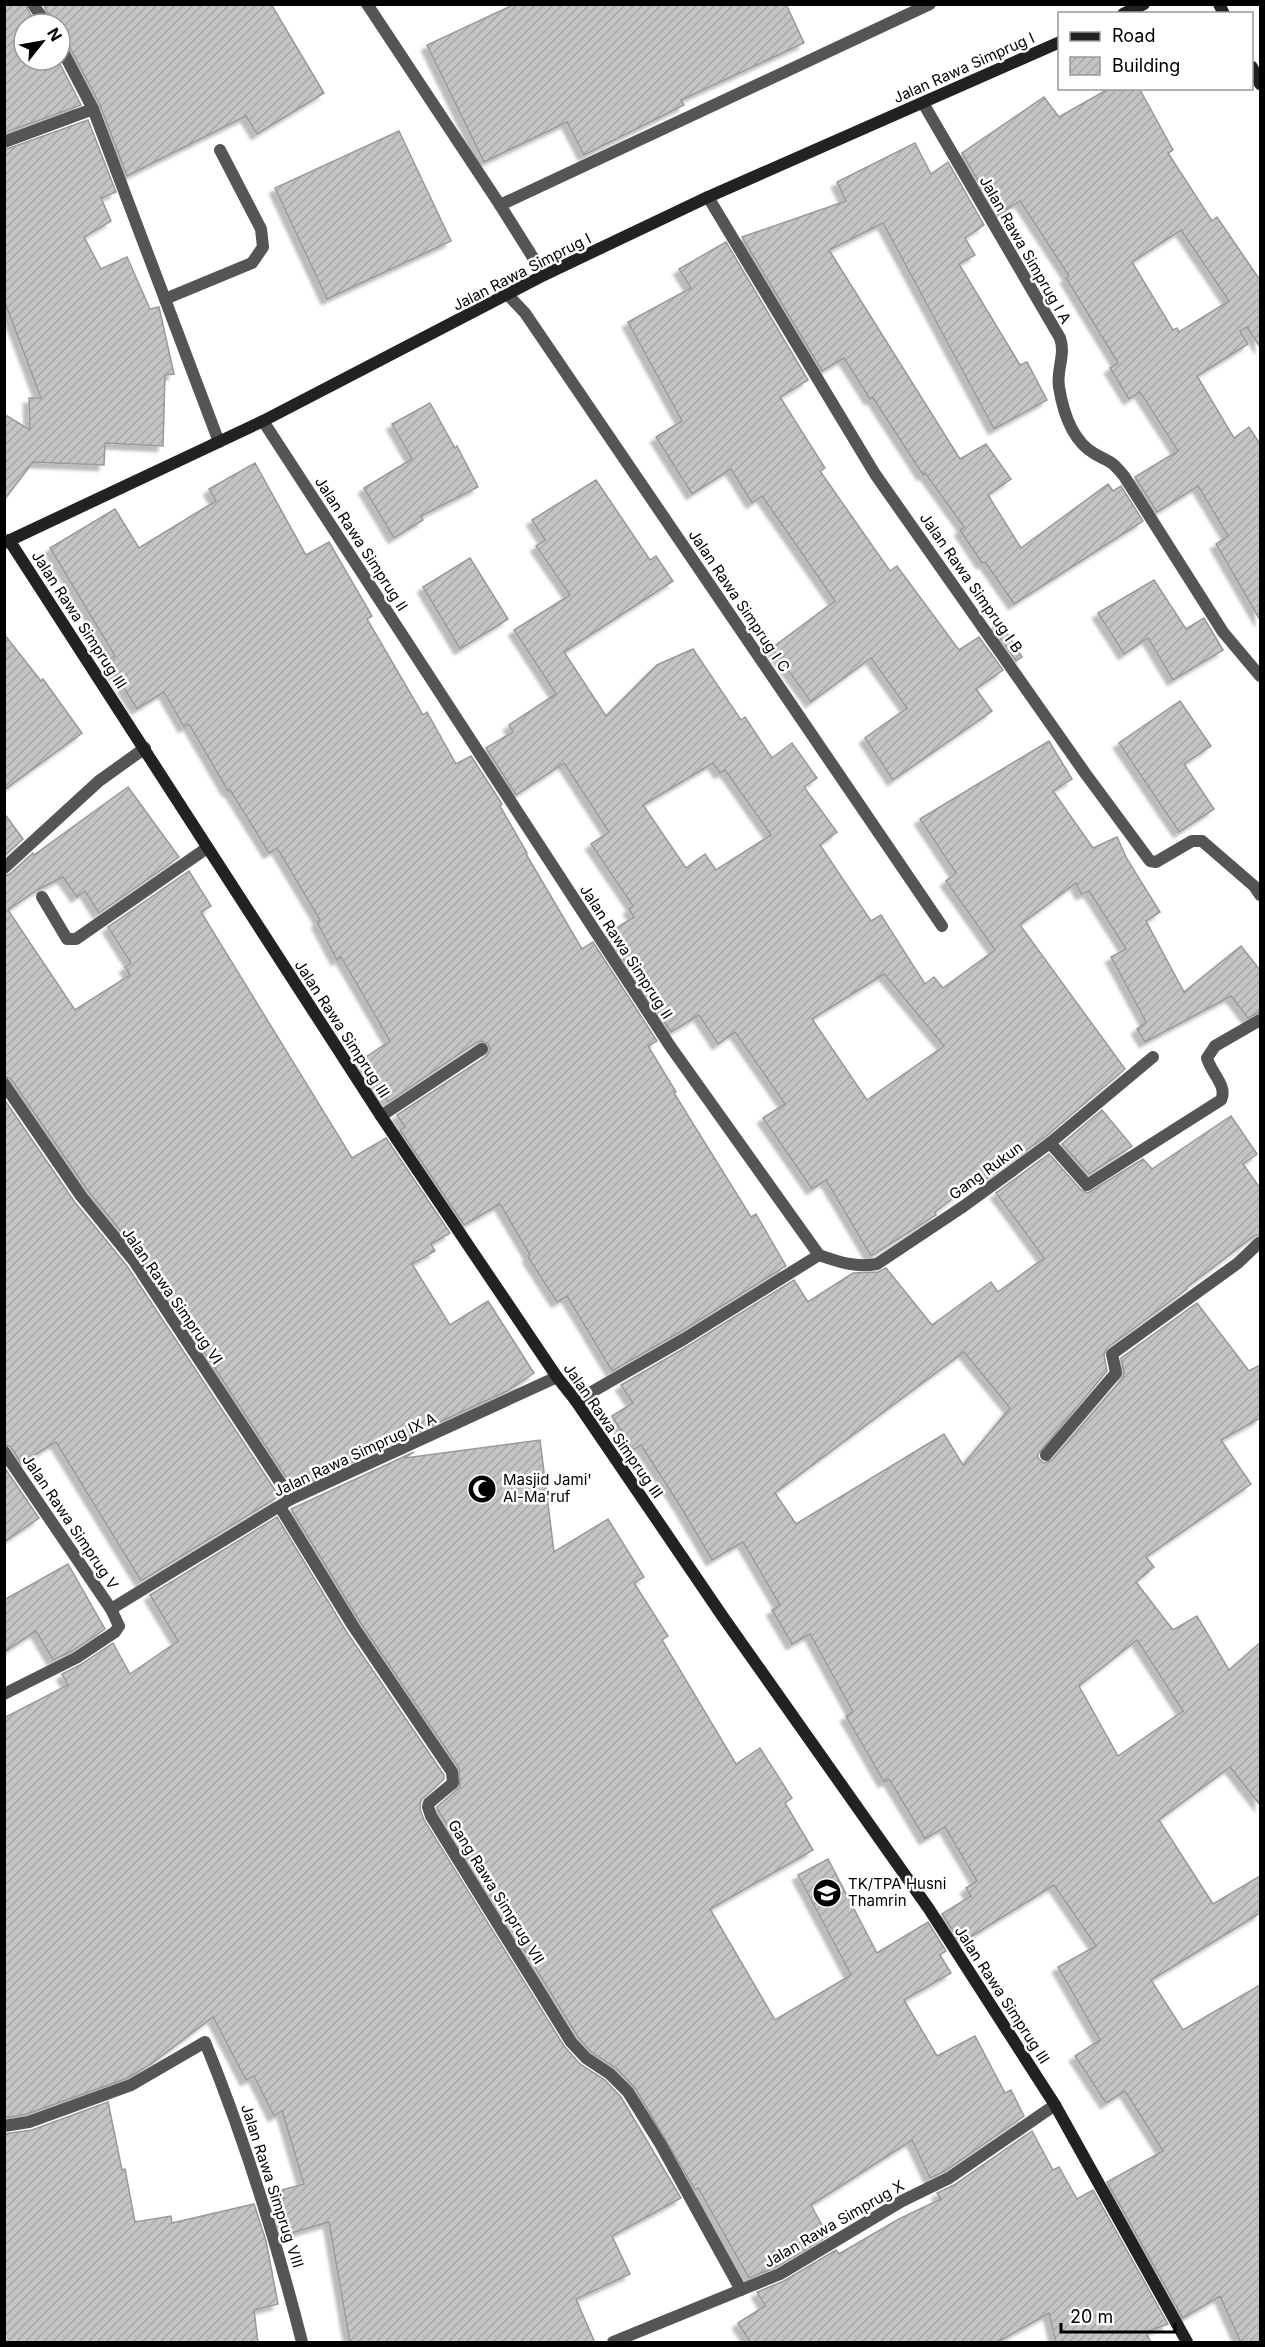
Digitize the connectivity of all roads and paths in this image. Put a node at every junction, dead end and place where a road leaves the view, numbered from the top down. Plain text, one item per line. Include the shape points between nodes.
1 (367, 4) edge
2 (930, 4) edge
3 (1143, 4) edge
4 (1127, 12) edge
5 (1058, 42) edge
6 (72, 69) edge
7 (923, 103) junction
8 (93, 109) junction
9 (4, 142) edge
10 (220, 150) dead end
11 (708, 197) junction
12 (500, 205) junction
13 (544, 275) junction
14 (508, 295) junction
15 (165, 299) junction
16 (263, 421) junction
17 (219, 442) junction
18 (7, 542) edge
19 (1260, 676) edge
20 (145, 748) junction
21 (207, 848) junction
22 (4, 868) edge
23 (1260, 895) edge
24 (42, 897) dead end
25 (942, 926) dead end
26 (1260, 1020) edge
27 (482, 1049) dead end
28 (1153, 1057) dead end
29 (4, 1084) edge
30 (381, 1116) junction
31 (1050, 1143) junction
32 (1260, 1242) edge
33 (819, 1255) junction
34 (557, 1377) junction
35 (576, 1401) junction
36 (4, 1452) edge
37 (1046, 1455) dead end
38 (291, 1499) junction
39 (280, 1507) junction
40 (111, 1609) junction
41 (4, 1694) edge
42 (1055, 2105) junction
43 (4, 2126) edge
44 (741, 2290) junction
45 (302, 2343) edge
46 (613, 2343) edge
47 (1187, 2343) edge

1 - 12 street
2 - 12 street
3 - 4 street
5 - 7 street, Jalan Rawa Simprug I
6 - 8 street
7 - 11 street, Jalan Rawa Simprug I
7 - 19 street, Jalan Rawa Simprug I A via 1060,338 1064,348 1058,380 1070,429 1093,453 1112,462 1124,476 1223,632
8 - 9 street
8 - 15 street
10 - 15 street via 261,229 263,247 252,262
11 - 13 street, Jalan Rawa Simprug I
11 - 23 street, Jalan Rawa Simprug I B via 875,474 1150,861 1156,862 1192,841 1202,841
12 - 13 street
13 - 14 street, Jalan Rawa Simprug I
14 - 16 street, Jalan Rawa Simprug I
14 - 25 street, Jalan Rawa Simprug I C via 525,313
15 - 17 street
16 - 17 street, Jalan Rawa Simprug I
16 - 33 street, Jalan Rawa Simprug II via 670,1046
17 - 18 street, Jalan Rawa Simprug I
18 - 20 street, Jalan Rawa Simprug III
20 - 21 street, Jalan Rawa Simprug III
20 - 22 street via 99,781
21 - 24 street via 76,939 67,939
21 - 30 street, Jalan Rawa Simprug III
26 - 31 street via 1215,1046 1207,1059 1223,1088 1221,1100 1087,1185
27 - 30 street
28 - 31 street, Gang Rukun
29 - 38 street, Jalan Rawa Simprug VI via 81,1196 134,1261
30 - 34 street, Jalan Rawa Simprug III
31 - 33 street, Gang Rukun via 877,1263 846,1264
32 - 37 street via 1238,1263 1112,1354 1116,1373
33 - 35 street
34 - 35 street, Jalan Rawa Simprug III
34 - 38 street, Jalan Rawa Simprug IX A
35 - 42 street, Jalan Rawa Simprug III via 929,1909
36 - 40 street, Jalan Rawa Simprug V
38 - 39 street, Jalan Rawa Simprug IX A
39 - 40 street, Jalan Rawa Simprug IX A
39 - 44 street, Gang Rawa Simprug VII via 353,1626 452,1772 453,1783 429,1803 431,1816 571,2042 628,2092
40 - 41 street via 119,1626 115,1632 76,1658
42 - 44 street, Jalan Rawa Simprug X via 949,2178 902,2201 780,2274
42 - 47 street, Jalan Rawa Simprug III
43 - 45 street, Jalan Rawa Simprug VIII via 28,2122 131,2085 205,2042 231,2105 279,2253
44 - 46 street, Jalan Rawa Simprug X

